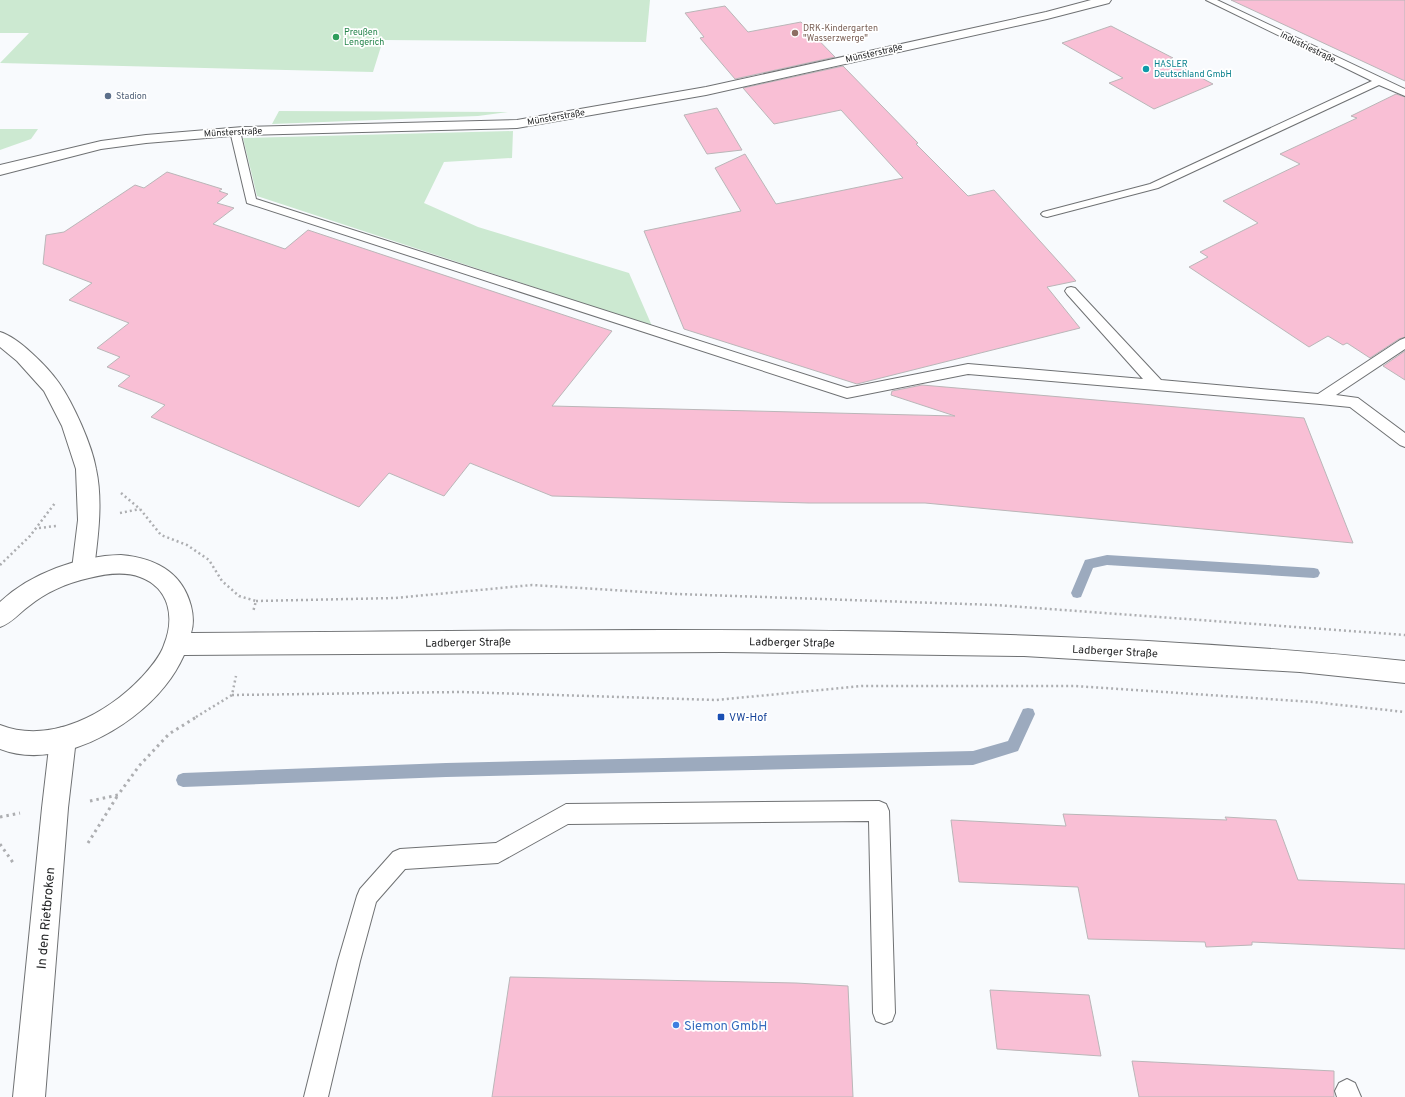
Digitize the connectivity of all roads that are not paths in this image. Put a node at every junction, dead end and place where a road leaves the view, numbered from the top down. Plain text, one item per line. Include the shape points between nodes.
1 (1104, 0) edge
2 (1210, 0) edge
3 (1379, 81) junction
4 (1405, 93) edge
5 (235, 131) junction
6 (0, 170) edge
7 (1047, 214) dead end
8 (1071, 291) dead end
9 (0, 338) edge
10 (1405, 343) edge
11 (1157, 385) junction
12 (1320, 399) junction
13 (1405, 441) edge
14 (83, 569) junction
15 (0, 618) edge
16 (177, 644) junction
17 (1405, 672) edge
18 (0, 738) edge
19 (63, 739) junction
20 (884, 1013) dead end
21 (29, 1097) edge
22 (316, 1097) edge

1 - 5 street, Münsterstraße via 706,91 517,124
2 - 3 lane, Industriestraße
3 - 4 lane, Industriestraße
3 - 7 lane via 1154,186
5 - 6 street, Münsterstraße via 101,145
5 - 11 lane via 251,201 847,393 968,369
8 - 11 lane
9 - 14 street via 24,356 52,387 72,426 86,469 89,520
10 - 12 lane
11 - 12 lane
12 - 13 lane via 1353,402
14 - 15 street via 56,578 29,593
14 - 16 street via 113,564 134,566 162,578 177,594 182,617
16 - 17 street, Ladberger Straße via 723,641 1024,646 1300,661
16 - 19 street via 162,674 135,702 101,725
18 - 19 street via 30,744
19 - 21 street, In den Rietbroken
20 - 22 lane via 878,811 566,814 498,853 400,859 368,896 349,961

